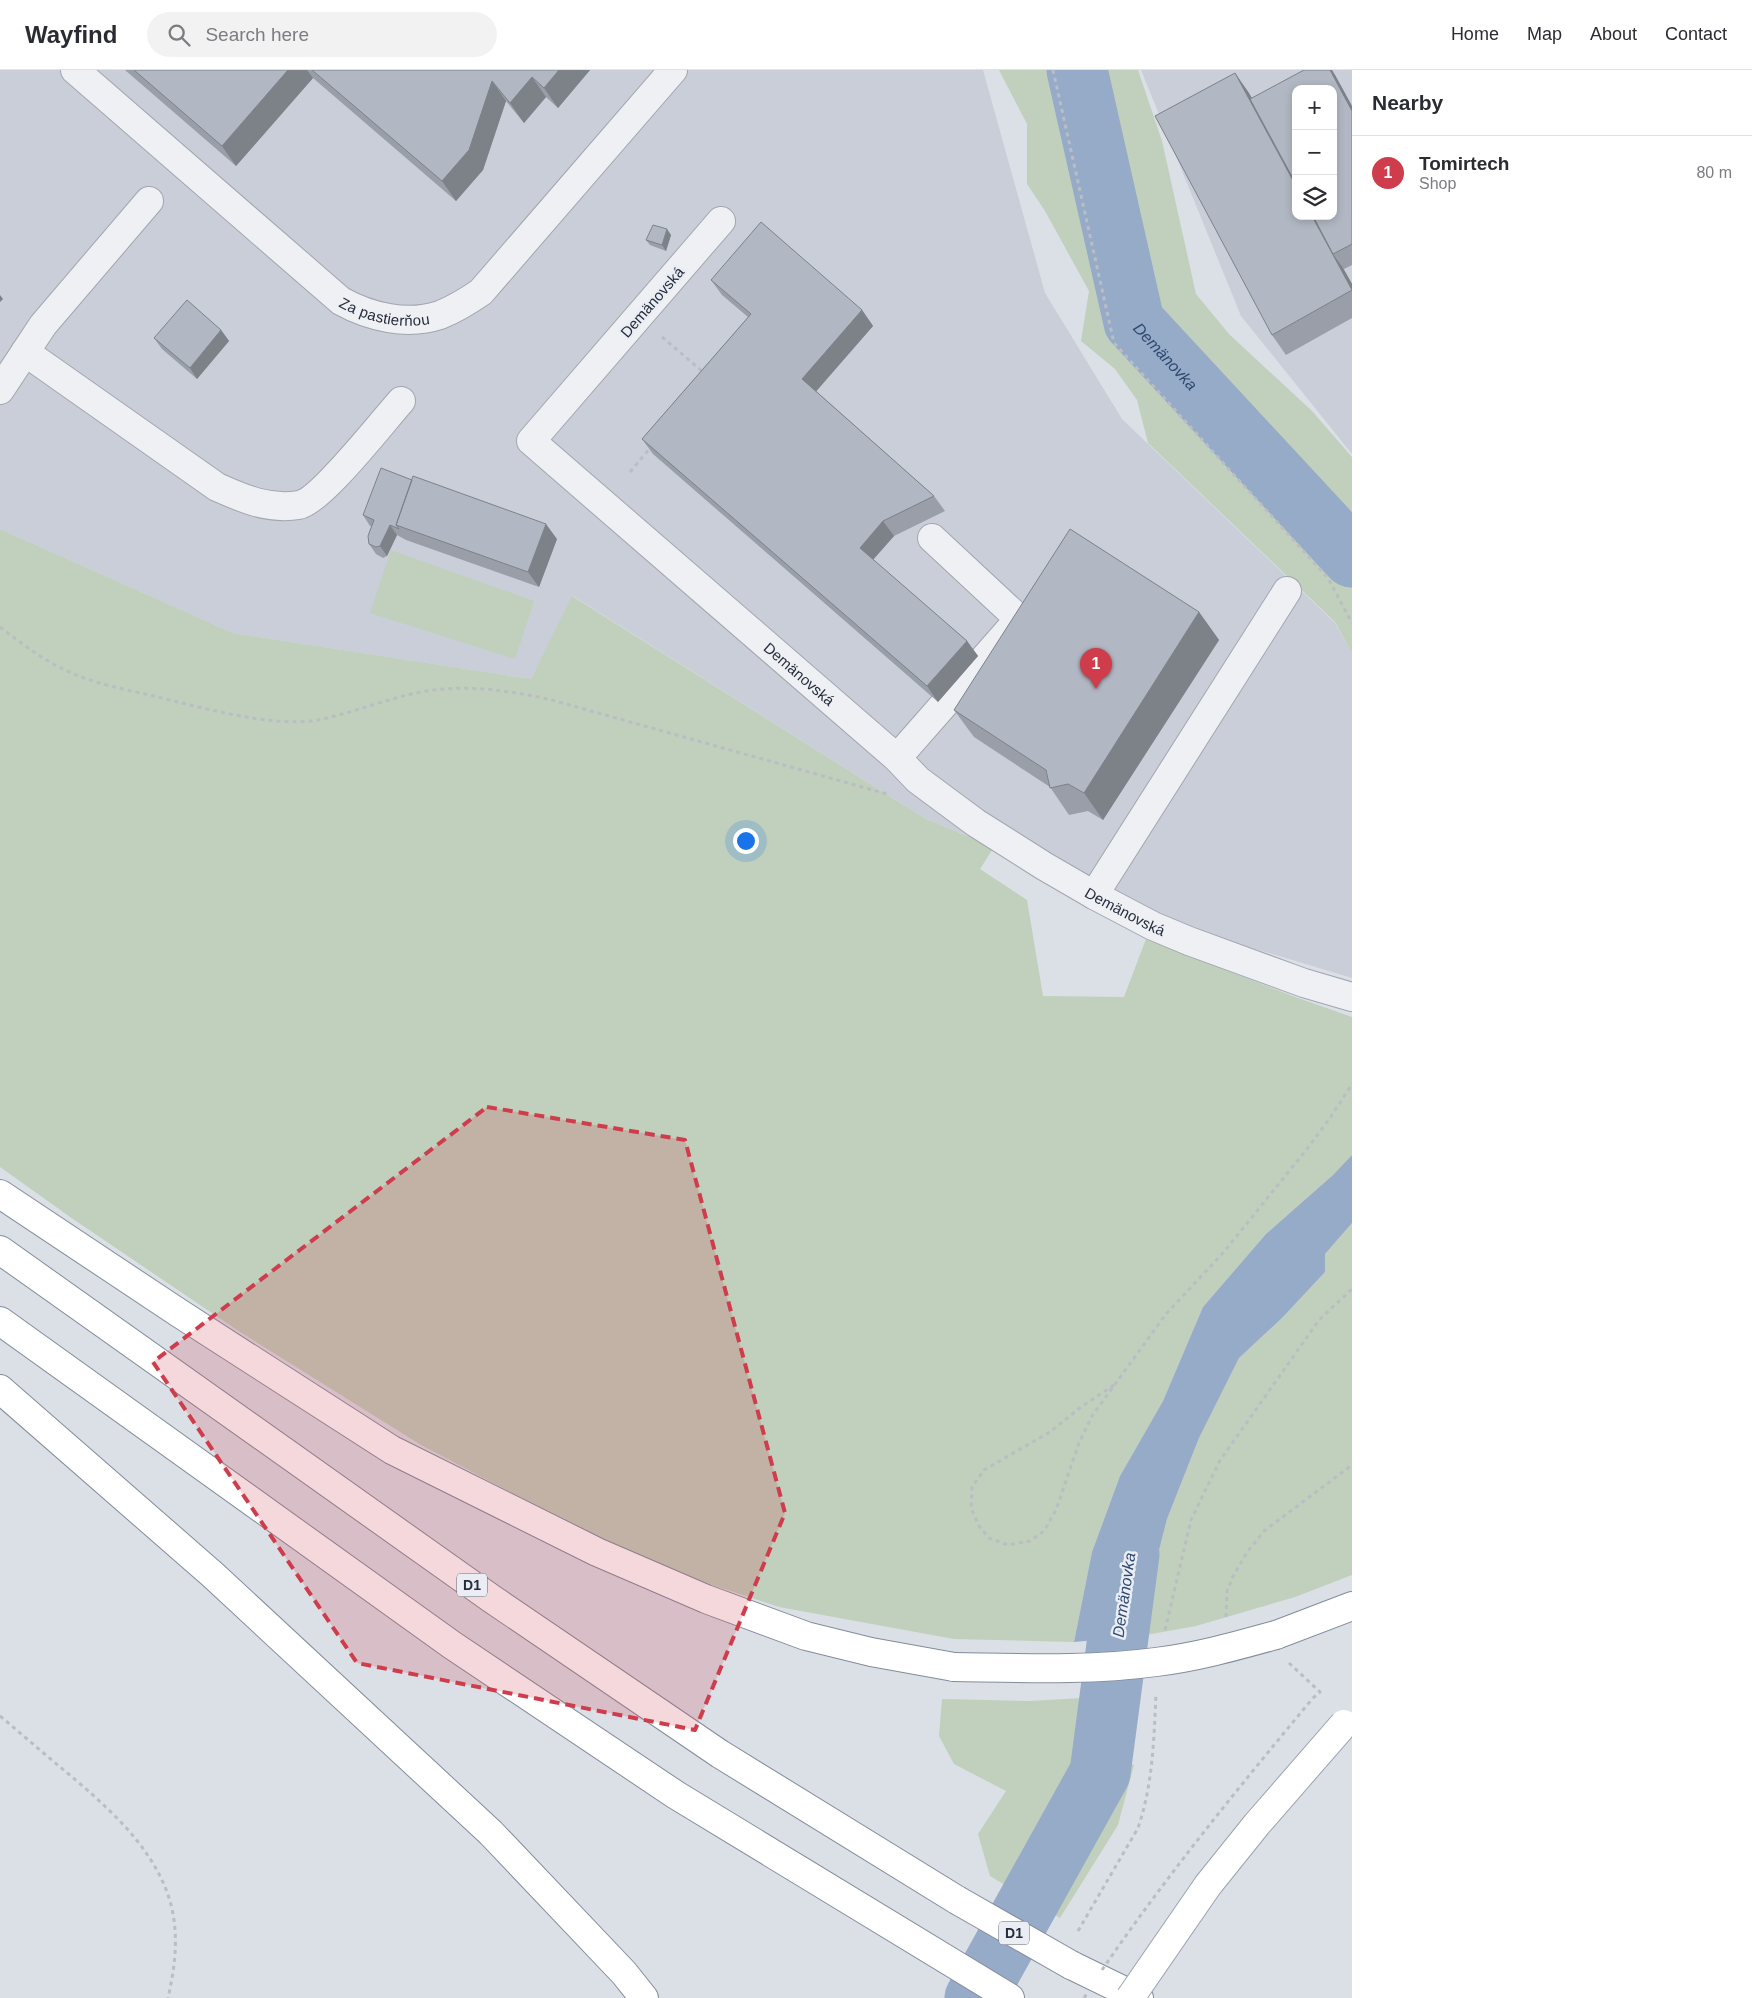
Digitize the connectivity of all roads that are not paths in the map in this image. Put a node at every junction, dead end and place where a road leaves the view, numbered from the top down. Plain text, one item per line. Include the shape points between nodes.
1 (75, 70) edge
2 (673, 70) edge
3 (149, 201) dead end
4 (721, 221) dead end
5 (25, 352) junction
6 (0, 390) edge
7 (400, 401) dead end
8 (932, 538) dead end
9 (1287, 591) dead end
10 (898, 758) junction
11 (1094, 895) junction
12 (1352, 997) edge
13 (0, 1194) edge
14 (0, 1250) edge
15 (0, 1321) edge
16 (0, 1389) edge
17 (1352, 1606) edge
18 (1344, 1724) dead end
19 (644, 1998) edge
20 (1010, 1998) edge
21 (1130, 1998) edge
22 (1139, 1998) edge

1 - 2 street, Za pastierňou via 341,301 359,311 385,318 414,320 438,316 481,292
3 - 5 street via 43,325
4 - 10 street, Demänovská via 531,441
5 - 6 street
5 - 7 street via 217,487 273,507 301,505 322,490
8 - 10 street via 1019,619
9 - 11 street
10 - 11 street, Demänovská via 918,780 976,823
11 - 12 street, Demänovská via 1189,941
13 - 17 main road, bridge via 392,1450 579,1543 706,1599 806,1636 954,1667 1097,1667 1209,1653 1276,1635
14 - 22 main road, D1, bridge via 500,1605 720,1754 957,1900 1071,1965
15 - 20 main road via 452,1645 676,1795
16 - 19 main road via 213,1575 484,1827 624,1972
18 - 21 main road, bridge via 1208,1886

